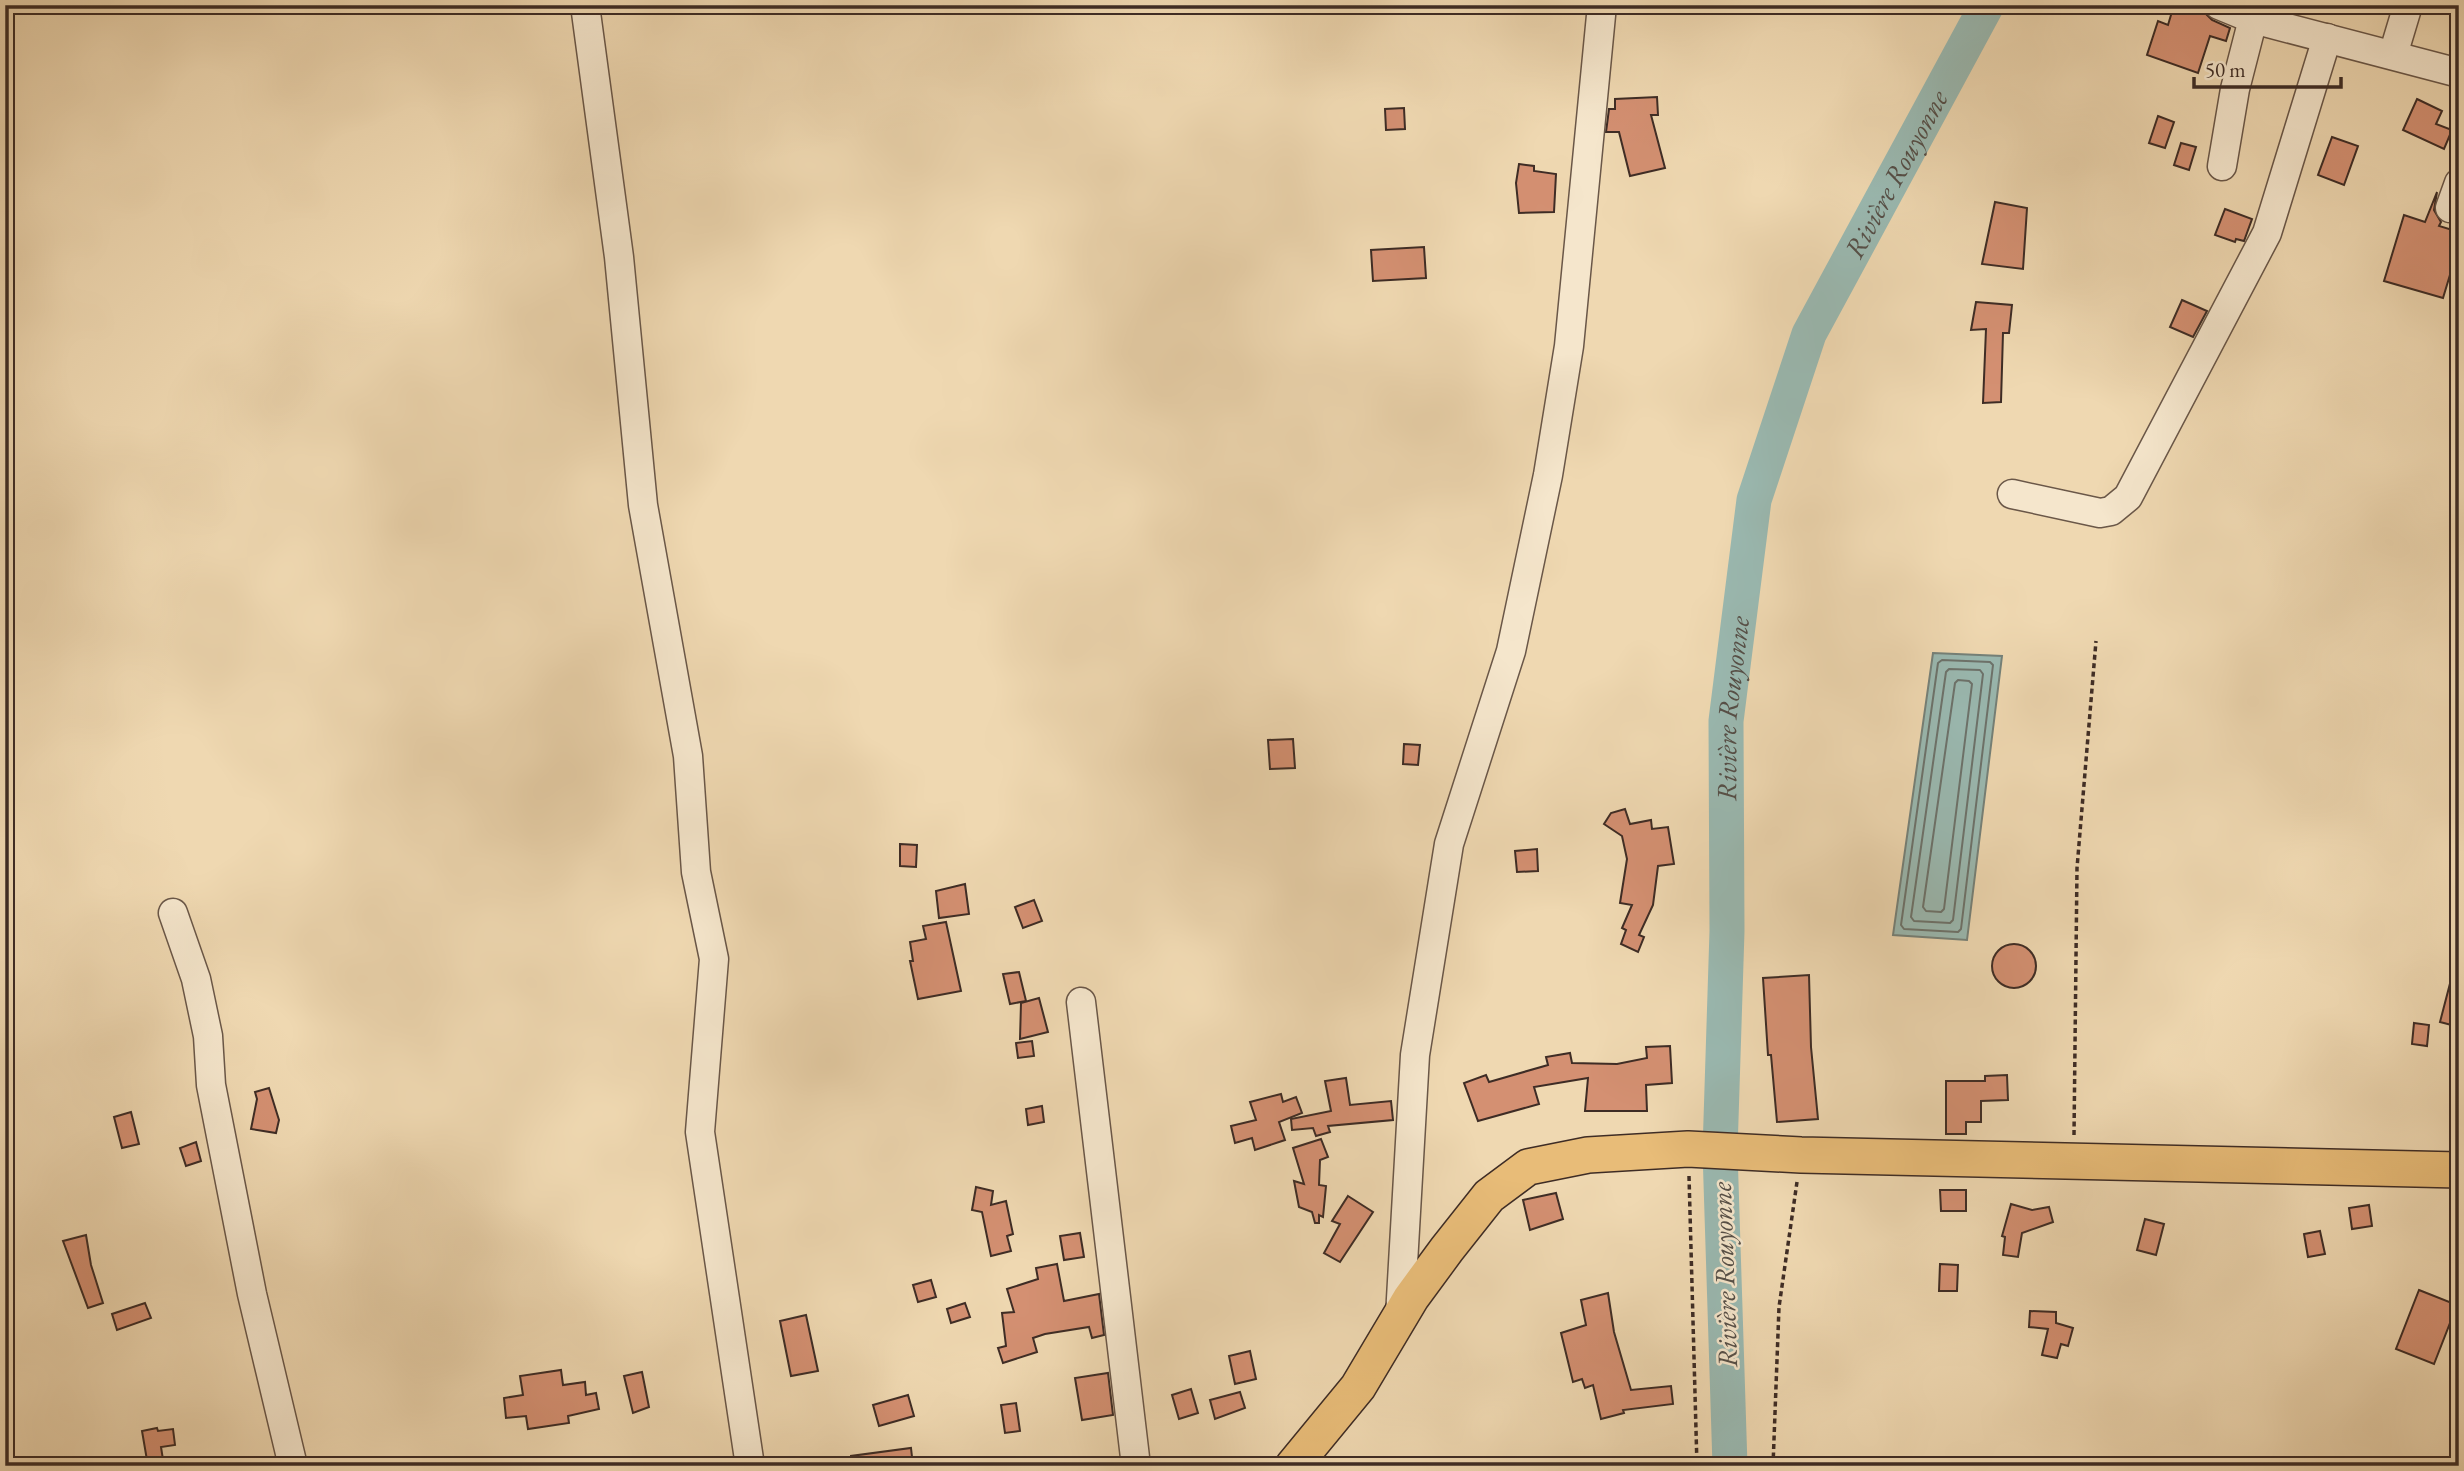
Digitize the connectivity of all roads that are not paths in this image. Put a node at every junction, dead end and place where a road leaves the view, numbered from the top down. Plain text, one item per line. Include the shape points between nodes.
1 (585, 5) edge
2 (1602, 5) edge
3 (2219, 5) edge
4 (2408, 5) edge
5 (2253, 19) junction
6 (2327, 38) junction
7 (2393, 55) junction
8 (2459, 73) edge
9 (2222, 166) dead end
10 (2012, 494) dead end
11 (173, 913) dead end
12 (1081, 1002) dead end
13 (2459, 1170) edge
14 (1400, 1316) junction
15 (293, 1466) edge
16 (750, 1466) edge
17 (1136, 1466) edge
18 (1293, 1466) edge

1 - 16 street via 620,257 643,505 688,756 696,873 714,959 700,1132
2 - 14 street via 1569,346 1548,475 1511,651 1449,844 1415,1055
3 - 5 street
4 - 7 street
5 - 6 street
5 - 9 street
6 - 7 street
6 - 10 street via 2267,233 2128,497 2111,511 2099,513
7 - 8 street
11 - 15 street via 196,979 208,1035 213,1098 252,1294
12 - 17 street
13 - 14 main road via 1688,1149 1588,1155 1528,1167 1489,1196
14 - 18 main road via 1358,1387

